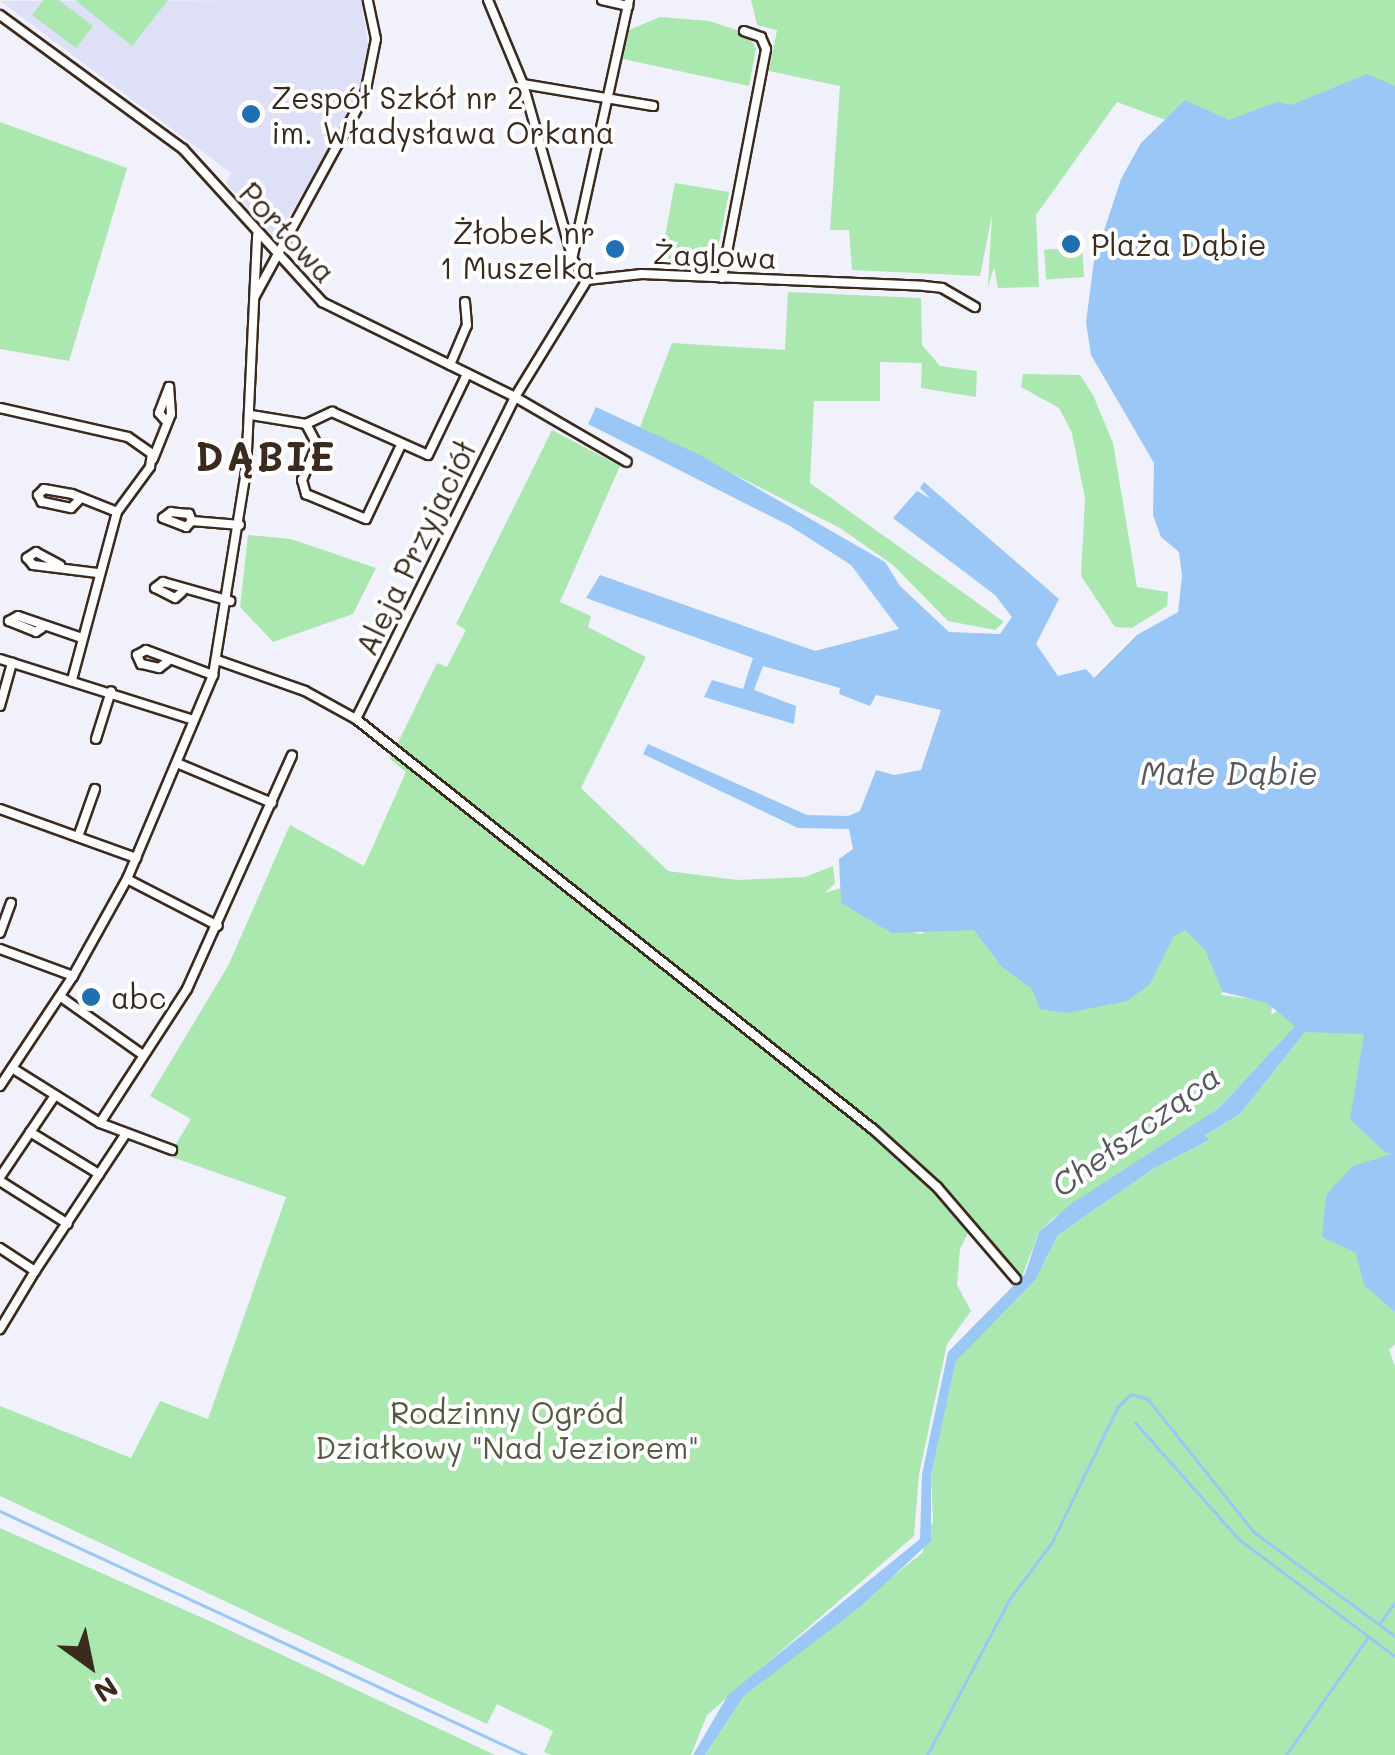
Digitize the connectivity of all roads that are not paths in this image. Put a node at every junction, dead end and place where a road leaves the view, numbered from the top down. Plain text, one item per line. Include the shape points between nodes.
1 (368, 0) edge
2 (488, 0) edge
3 (602, 0) edge
4 (628, 3) edge
5 (0, 15) edge
6 (744, 31) dead end
7 (523, 84) junction
8 (606, 96) junction
9 (653, 106) dead end
10 (256, 234) junction
11 (276, 257) junction
12 (573, 260) junction
13 (722, 278) junction
14 (587, 280) junction
15 (465, 302) dead end
16 (253, 306) junction
17 (975, 308) dead end
18 (450, 365) junction
19 (466, 374) junction
20 (514, 397) junction
21 (0, 408) edge
22 (251, 415) junction
23 (164, 420) dead end
24 (306, 424) junction
25 (401, 444) junction
26 (153, 460) junction
27 (626, 462) dead end
28 (78, 502) junction
29 (117, 512) junction
30 (192, 521) dead end
31 (240, 525) junction
32 (60, 565) dead end
33 (98, 573) junction
34 (182, 592) dead end
35 (230, 601) junction
36 (42, 628) dead end
37 (82, 638) junction
38 (0, 659) edge
39 (217, 660) junction
40 (12, 662) junction
41 (166, 662) dead end
42 (212, 674) junction
43 (72, 680) junction
44 (111, 692) junction
45 (0, 706) edge
46 (356, 719) junction
47 (194, 720) junction
48 (96, 740) dead end
49 (292, 755) dead end
50 (177, 763) junction
51 (95, 789) dead end
52 (272, 803) junction
53 (0, 809) edge
54 (78, 837) junction
55 (136, 858) junction
56 (127, 880) junction
57 (11, 903) dead end
58 (218, 926) junction
59 (0, 933) edge
60 (0, 950) edge
61 (73, 976) junction
62 (60, 997) junction
63 (143, 1056) junction
64 (12, 1068) junction
65 (0, 1086) edge
66 (54, 1096) junction
67 (100, 1123) junction
68 (30, 1132) junction
69 (125, 1135) junction
70 (172, 1150) dead end
71 (99, 1174) junction
72 (0, 1179) edge
73 (68, 1224) junction
74 (0, 1248) edge
75 (35, 1272) junction
76 (1016, 1279) dead end
77 (0, 1329) edge

1 - 11 street via 376,39 366,94
2 - 7 street
3 - 4 street
4 - 8 street
5 - 10 street, Portowa via 172,140
6 - 13 street via 760,36 766,49
7 - 8 street
7 - 12 street
8 - 9 street
8 - 12 street
10 - 11 street, Portowa
10 - 16 street
11 - 16 street
11 - 18 street, Portowa via 322,302
12 - 14 street
13 - 14 street, Żaglowa via 606,274
13 - 17 street, Żaglowa via 942,288
14 - 20 street
15 - 18 street via 466,325
16 - 22 street
18 - 19 street, Portowa
19 - 20 street, Portowa
19 - 25 street via 428,455
20 - 27 street, Portowa
20 - 46 street, Aleja Przyjaciół
21 - 26 street via 111,432 144,444
22 - 24 street
22 - 31 street
23 - 26 street
24 - 25 street via 332,412
24 - 25 street via 317,446 302,480 306,494 366,519
26 - 29 street
28 - 28 street via 74,494 38,494 42,502 71,508
28 - 29 street
29 - 33 street
30 - 31 street
31 - 35 street
32 - 33 street
33 - 37 street
34 - 35 street
35 - 39 street
36 - 37 street
37 - 43 street
38 - 40 street
39 - 42 street
39 - 46 street via 305,690
40 - 43 street
40 - 45 street
41 - 42 street
42 - 47 street
43 - 44 street
44 - 47 street
44 - 48 street
46 - 76 street via 874,1130 937,1188
47 - 50 street
49 - 52 street
50 - 52 street
50 - 55 street
51 - 54 street
52 - 58 street
53 - 54 street
54 - 55 street
55 - 56 street
56 - 58 street
56 - 61 street
57 - 59 street
58 - 63 street
60 - 61 street
61 - 62 street
62 - 63 street
62 - 64 street
63 - 67 street
64 - 65 street
64 - 66 street
66 - 67 street
66 - 68 street
67 - 69 street
68 - 71 street
68 - 72 street
69 - 70 street
69 - 71 street
71 - 73 street
72 - 73 street
73 - 75 street
74 - 75 street
75 - 77 street

